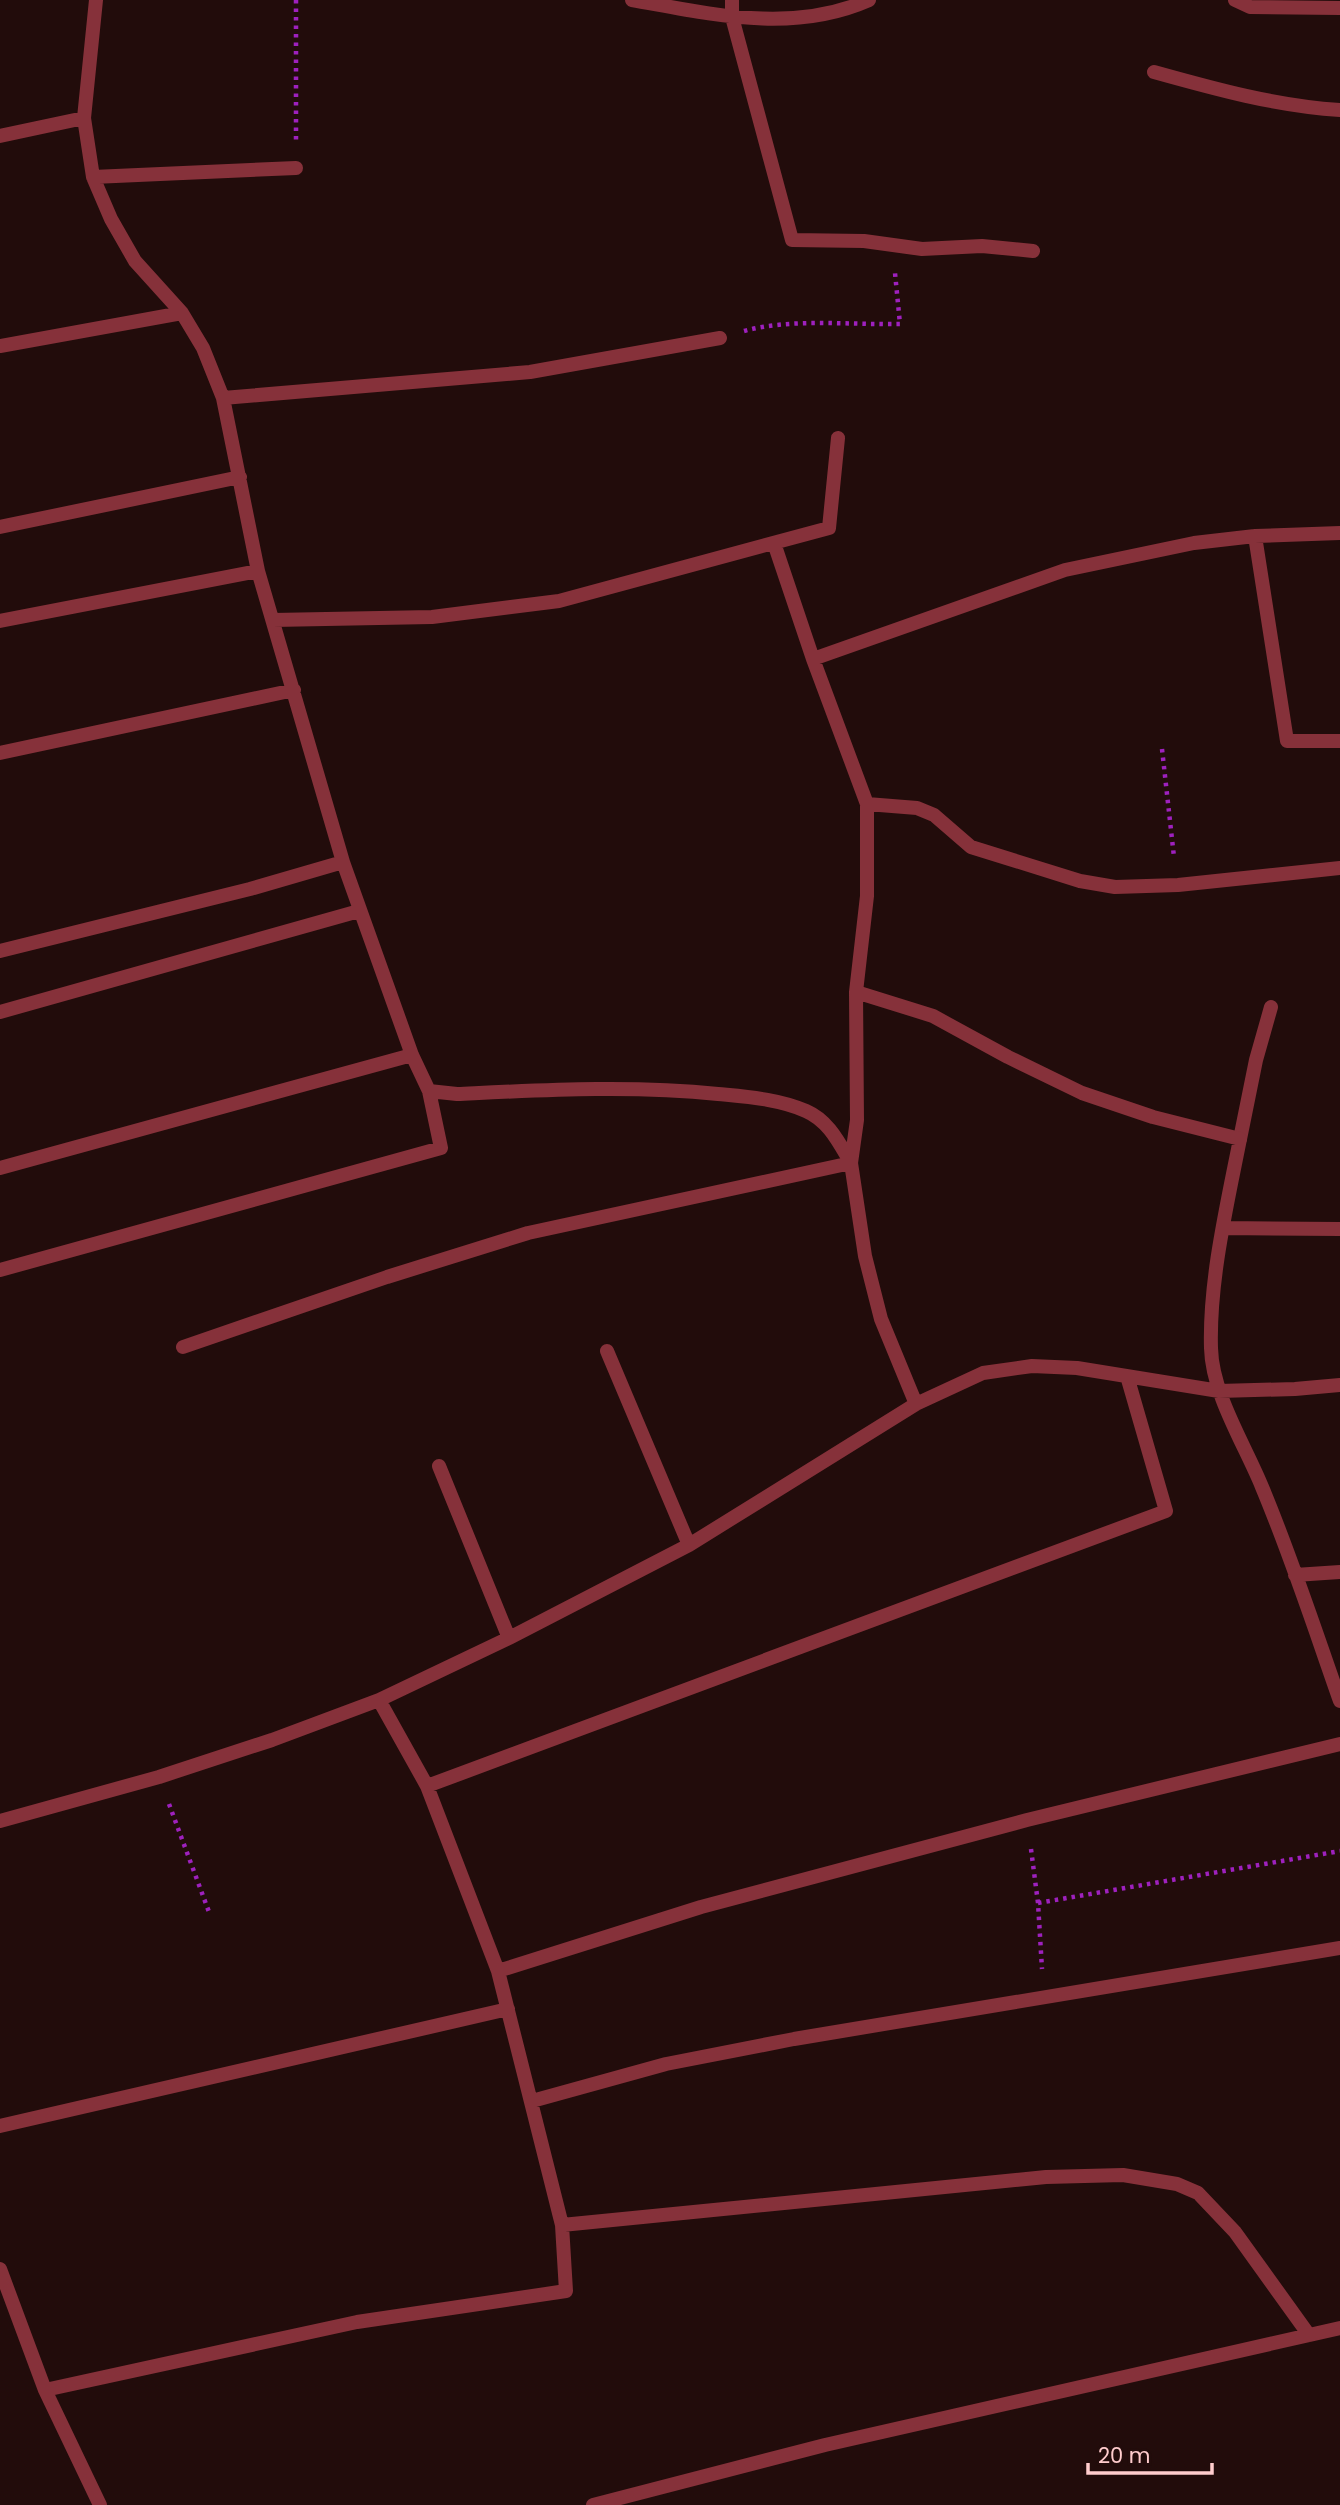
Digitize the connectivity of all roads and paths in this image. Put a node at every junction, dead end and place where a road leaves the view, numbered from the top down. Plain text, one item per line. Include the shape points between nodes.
1 (96, 0) edge
2 (296, 0) edge
3 (632, 0) edge
4 (732, 0) edge
5 (869, 0) edge
6 (1235, 0) edge
7 (1340, 8) edge
8 (733, 18) junction
9 (1154, 72) dead end
10 (1340, 110) edge
11 (84, 118) junction
12 (0, 136) edge
13 (296, 168) joint
14 (93, 177) junction
15 (893, 247) junction
16 (1033, 251) dead end
17 (182, 313) junction
18 (720, 338) joint
19 (0, 346) edge
20 (223, 398) junction
21 (838, 438) dead end
22 (240, 477) junction
23 (0, 527) edge
24 (1340, 533) edge
25 (1255, 536) junction
26 (774, 543) junction
27 (258, 571) junction
28 (273, 620) junction
29 (0, 621) edge
30 (813, 659) junction
31 (294, 690) junction
32 (1340, 741) edge
33 (1162, 749) dead end
34 (0, 753) edge
35 (867, 804) junction
36 (343, 862) junction
37 (1340, 868) edge
38 (1178, 885) junction
39 (359, 911) junction
40 (0, 951) edge
41 (856, 992) junction
42 (1271, 1007) dead end
43 (0, 1012) edge
44 (412, 1055) junction
45 (429, 1091) junction
46 (1240, 1139) junction
47 (851, 1163) junction
48 (0, 1168) edge
49 (1223, 1228) junction
50 (1340, 1229) edge
51 (0, 1270) edge
52 (183, 1347) dead end
53 (607, 1351) dead end
54 (1127, 1376) junction
55 (1340, 1385) edge
56 (1219, 1391) junction
57 (916, 1404) junction
58 (439, 1466) dead end
59 (689, 1545) junction
60 (1340, 1572) edge
61 (1295, 1575) junction
62 (509, 1639) junction
63 (379, 1700) junction
64 (1340, 1701) edge
65 (1340, 1744) edge
66 (159, 1777) junction
67 (427, 1786) junction
68 (1027, 1820) junction
69 (0, 1821) edge
70 (1340, 1851) edge
71 (1038, 1903) junction
72 (209, 1912) dead end
73 (1340, 1948) edge
74 (498, 1971) junction
75 (1044, 1998) junction
76 (508, 2009) junction
77 (532, 2101) junction
78 (0, 2126) edge
79 (562, 2225) junction
80 (0, 2269) edge
81 (1340, 2328) edge
82 (1308, 2335) junction
83 (45, 2390) junction
84 (100, 2505) edge
85 (593, 2505) edge

1 - 11 street
2 - 13 path
3 - 8 street
4 - 8 street
5 - 8 street via 820,17
6 - 7 street via 1250,7
8 - 15 street via 792,240 864,241
9 - 10 street via 1239,95
11 - 12 street
11 - 14 street
13 - 14 street
14 - 17 street via 135,261
15 - 16 street via 982,246
15 - 18 path via 900,324 764,326
17 - 19 street
17 - 20 street via 203,348
18 - 20 street via 530,372
20 - 22 street
21 - 26 street via 829,528
22 - 23 street
22 - 27 street
24 - 25 street
25 - 30 street via 1065,570
25 - 32 street via 1287,741
26 - 28 street via 559,601 432,617
26 - 30 street
27 - 28 street
27 - 29 street
28 - 31 street
30 - 35 street
31 - 34 street
31 - 36 street
33 - 38 path
35 - 38 street via 917,808 933,815 971,847 1080,880 1115,887
35 - 41 street via 867,896
36 - 39 street
36 - 40 street
37 - 38 street
39 - 43 street
39 - 44 street
41 - 46 street via 933,1016 1082,1093
41 - 47 street via 857,1120
42 - 46 street
44 - 45 street
44 - 48 street
45 - 47 street via 628,1088 764,1099 808,1112 829,1128
45 - 51 street via 441,1148
46 - 49 street
47 - 52 street via 528,1233
47 - 57 street via 881,1319
49 - 50 street
49 - 56 street via 1210,1351
53 - 59 street
54 - 56 street
54 - 57 street via 1032,1366 983,1373
54 - 67 street via 1166,1511
55 - 56 street
56 - 61 street via 1263,1488
57 - 59 street
58 - 62 street
59 - 62 street
60 - 61 street
61 - 64 street
62 - 63 street
63 - 66 street
63 - 67 street
65 - 68 street
66 - 69 street
66 - 72 path
67 - 74 street
68 - 71 path
68 - 74 street via 701,1907
70 - 71 path
71 - 75 path
73 - 75 street
74 - 76 street
75 - 77 street via 666,2064
76 - 77 street
76 - 78 street
77 - 79 street
79 - 82 street via 1046,2177 1136,2177 1198,2193 1235,2232
79 - 83 street via 566,2291 357,2322
80 - 83 street
81 - 82 street
82 - 85 street via 825,2445
83 - 84 street

